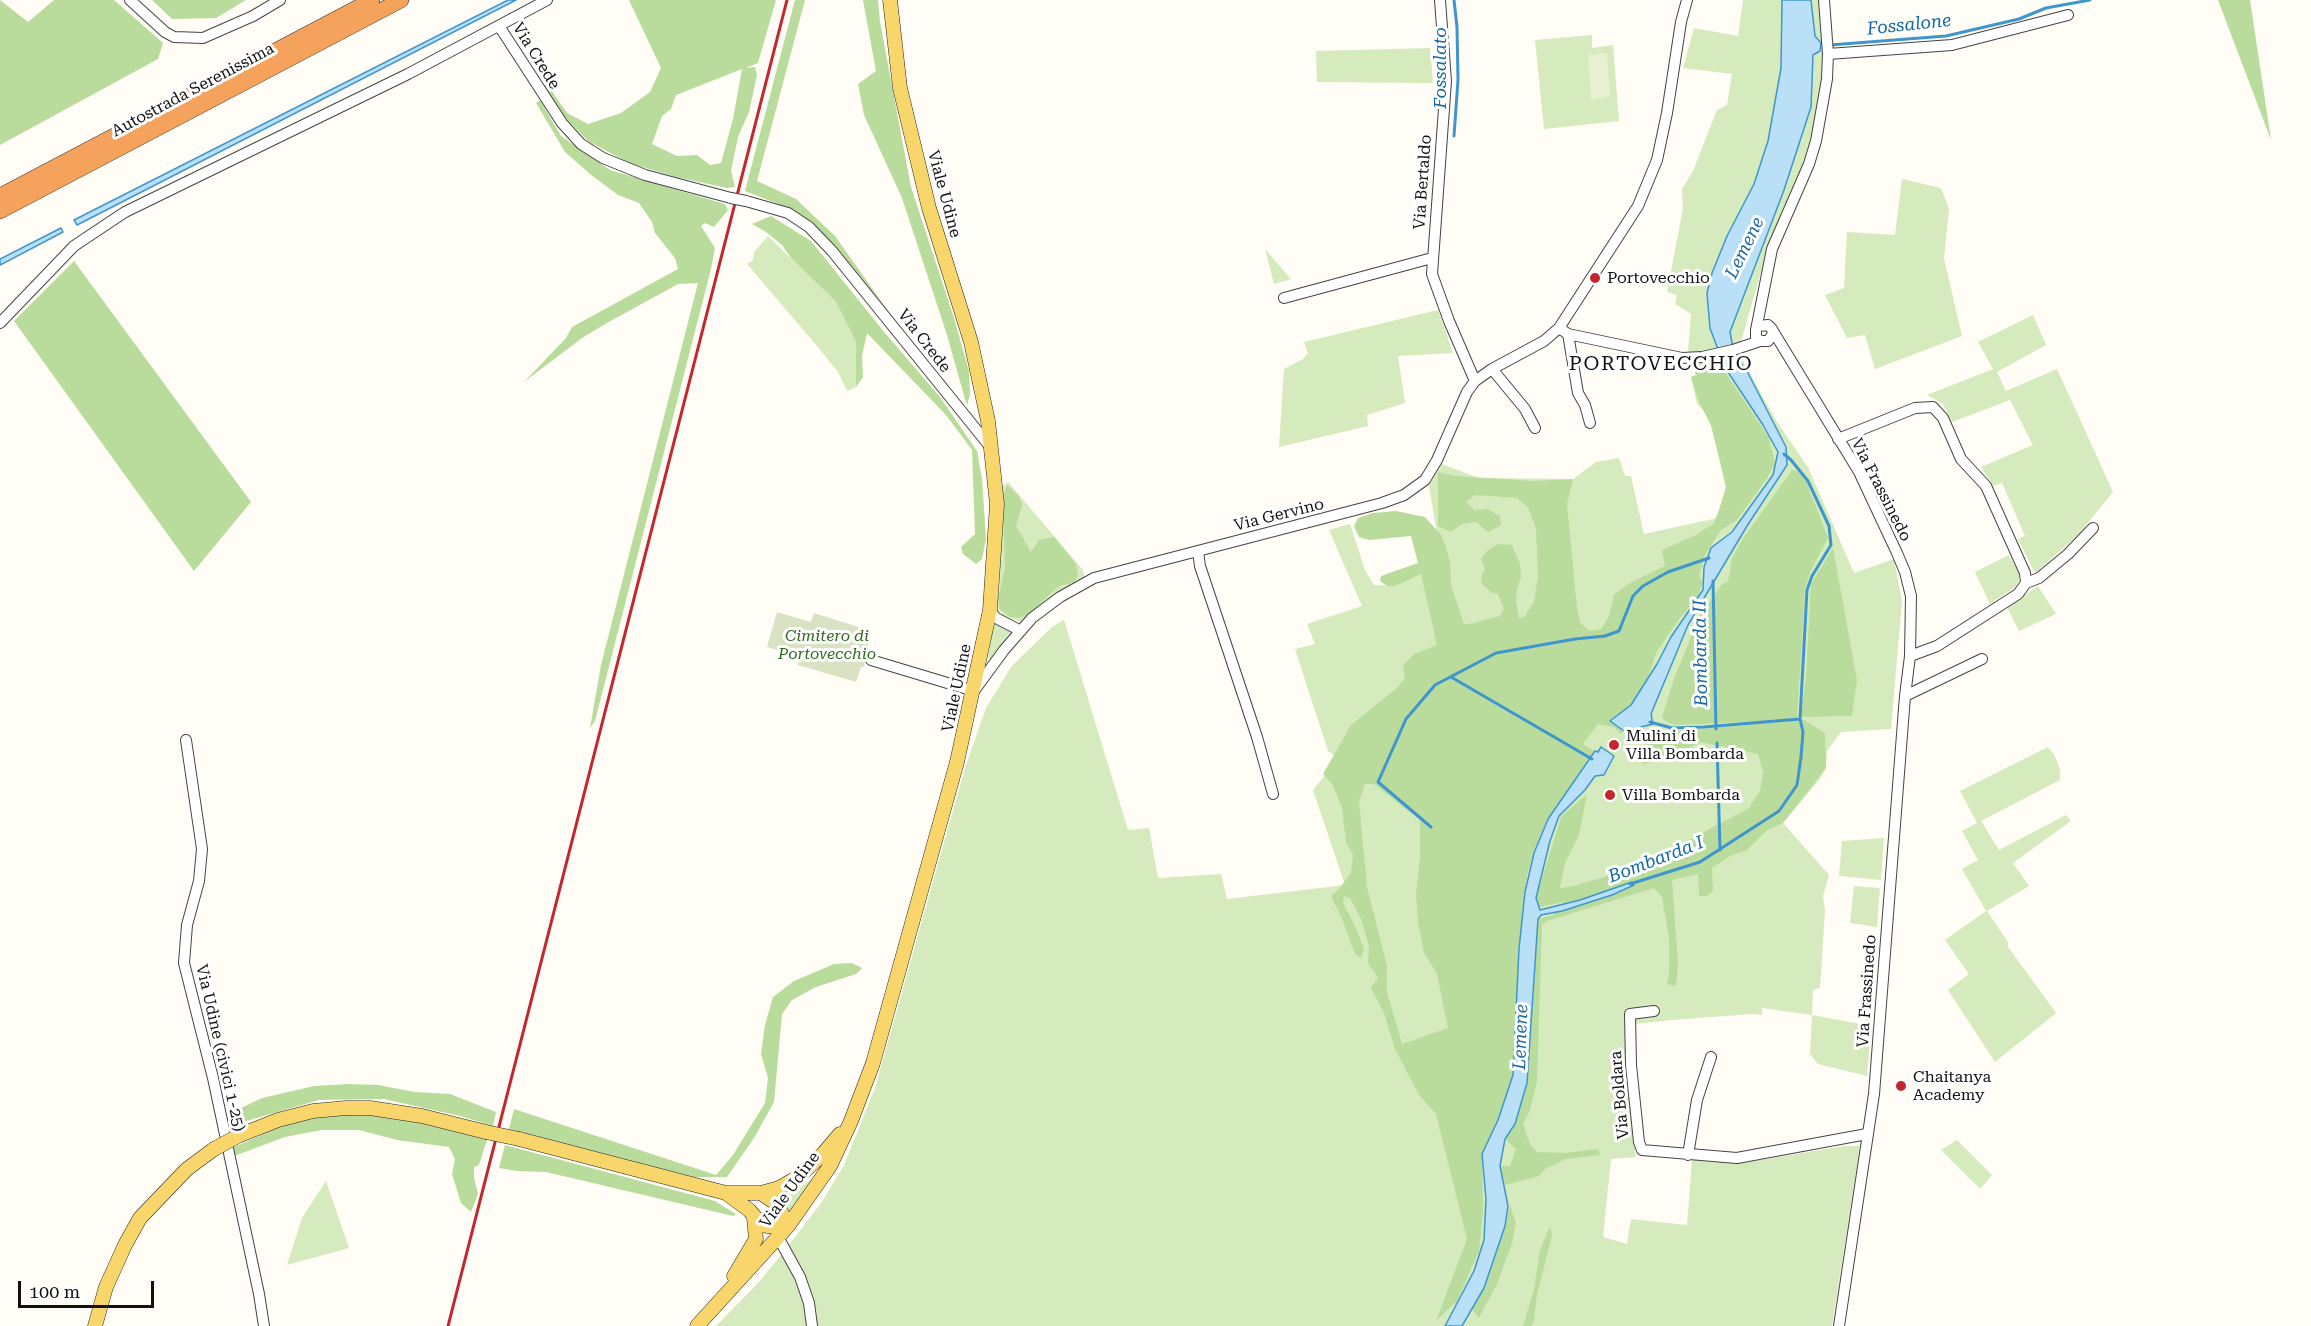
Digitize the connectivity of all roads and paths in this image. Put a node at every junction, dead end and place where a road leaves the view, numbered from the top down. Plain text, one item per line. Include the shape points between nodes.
1 (130, 0) edge
2 (280, 0) edge
3 (372, 0) edge
4 (401, 0) edge
5 (548, 0) edge
6 (890, 0) edge
7 (1440, 0) edge
8 (1687, 0) edge
9 (1824, 0) edge
10 (2068, 15) dead end
11 (500, 26) junction
12 (1827, 47) junction
13 (0, 195) edge
14 (0, 211) edge
15 (1432, 258) junction
16 (1284, 298) dead end
17 (1761, 306) junction
18 (0, 323) edge
19 (1772, 329) junction
20 (1564, 331) junction
21 (1759, 336) junction
22 (1784, 350) junction
23 (1492, 369) junction
24 (1473, 378) junction
25 (1590, 423) dead end
26 (1535, 428) dead end
27 (1838, 439) junction
28 (993, 450) junction
29 (2093, 528) dead end
30 (1197, 550) junction
31 (2026, 584) junction
32 (990, 609) junction
33 (1021, 631) junction
34 (1910, 656) junction
35 (1982, 658) dead end
36 (871, 660) dead end
37 (974, 691) junction
38 (1905, 696) junction
39 (186, 740) dead end
40 (1273, 794) dead end
41 (1654, 1011) dead end
42 (1711, 1057) dead end
43 (851, 1121) junction
44 (1867, 1134) junction
45 (1688, 1155) junction
46 (761, 1193) junction
47 (726, 1194) junction
48 (754, 1218) junction
49 (783, 1231) junction
50 (709, 1313) junction
51 (95, 1326) edge
52 (264, 1326) edge
53 (697, 1326) edge
54 (812, 1326) edge
55 (1839, 1326) edge

1 - 2 street via 174,37 203,38
3 - 13 highway, Autostrada Serenissima
4 - 14 highway, Autostrada Serenissima
5 - 11 street
6 - 28 main road, Viale Udine via 900,88 929,208 971,342
7 - 15 street, Via Bertaldo via 1446,81
8 - 20 street via 1657,160 1638,206
9 - 12 street
10 - 12 street via 1952,45
11 - 18 street, Via Crede via 125,212 74,246
11 - 28 street, Via Crede, bridge via 561,123 581,144 645,176 788,213 809,227 832,250
12 - 17 street via 1827,79 1816,141 1772,249
15 - 16 street
15 - 24 street, Via Bertaldo via 1432,274
17 - 19 street, Via Frassinedo
17 - 21 street
19 - 21 street via 1762,325
19 - 21 street via 1770,340
19 - 22 street, Via Frassinedo
20 - 21 street via 1682,358 1718,354
20 - 23 street, Via Gervino
20 - 25 street via 1578,393
21 - 22 street
22 - 27 street, Via Frassinedo
23 - 24 street, Via Gervino
23 - 26 street via 1525,409
24 - 30 street, Via Gervino via 1437,460 1425,480 1404,495
27 - 31 street via 1915,408 1933,406 1961,459 1986,486 2025,573
27 - 34 street, Via Frassinedo via 1859,472 1905,572 1911,596
28 - 32 main road, Viale Udine via 997,504
29 - 31 street via 2068,554
30 - 33 street, Via Gervino via 1094,578 1060,597
30 - 40 street
31 - 34 street via 2018,594 1937,646
32 - 33 street via 996,618
32 - 37 main road, Viale Udine
33 - 37 street, Via Gervino
34 - 38 street, Via Frassinedo
35 - 38 street
36 - 37 street
37 - 43 main road, Viale Udine via 873,1063
38 - 44 street, Via Frassinedo via 1874,1095
39 - 52 street, Via Udine (civici 1-25) via 202,849 184,963 213,1078
41 - 45 street, Via Boldara via 1630,1014 1640,1148
42 - 45 street via 1697,1100
43 - 46 main road via 798,1177
43 - 49 main road, Viale Udine via 830,1166
44 - 45 street, Via Boldara via 1748,1156
44 - 55 street, Via Frassinedo
46 - 47 main road
46 - 49 main road via 777,1204
47 - 48 main road
47 - 51 main road, bridge via 422,1116 370,1108 304,1113 240,1135 187,1169 140,1218 106,1287
48 - 49 main road via 762,1225
48 - 50 main road via 756,1239
49 - 50 main road, Viale Udine
49 - 54 street via 809,1303
50 - 53 main road, Viale Udine

